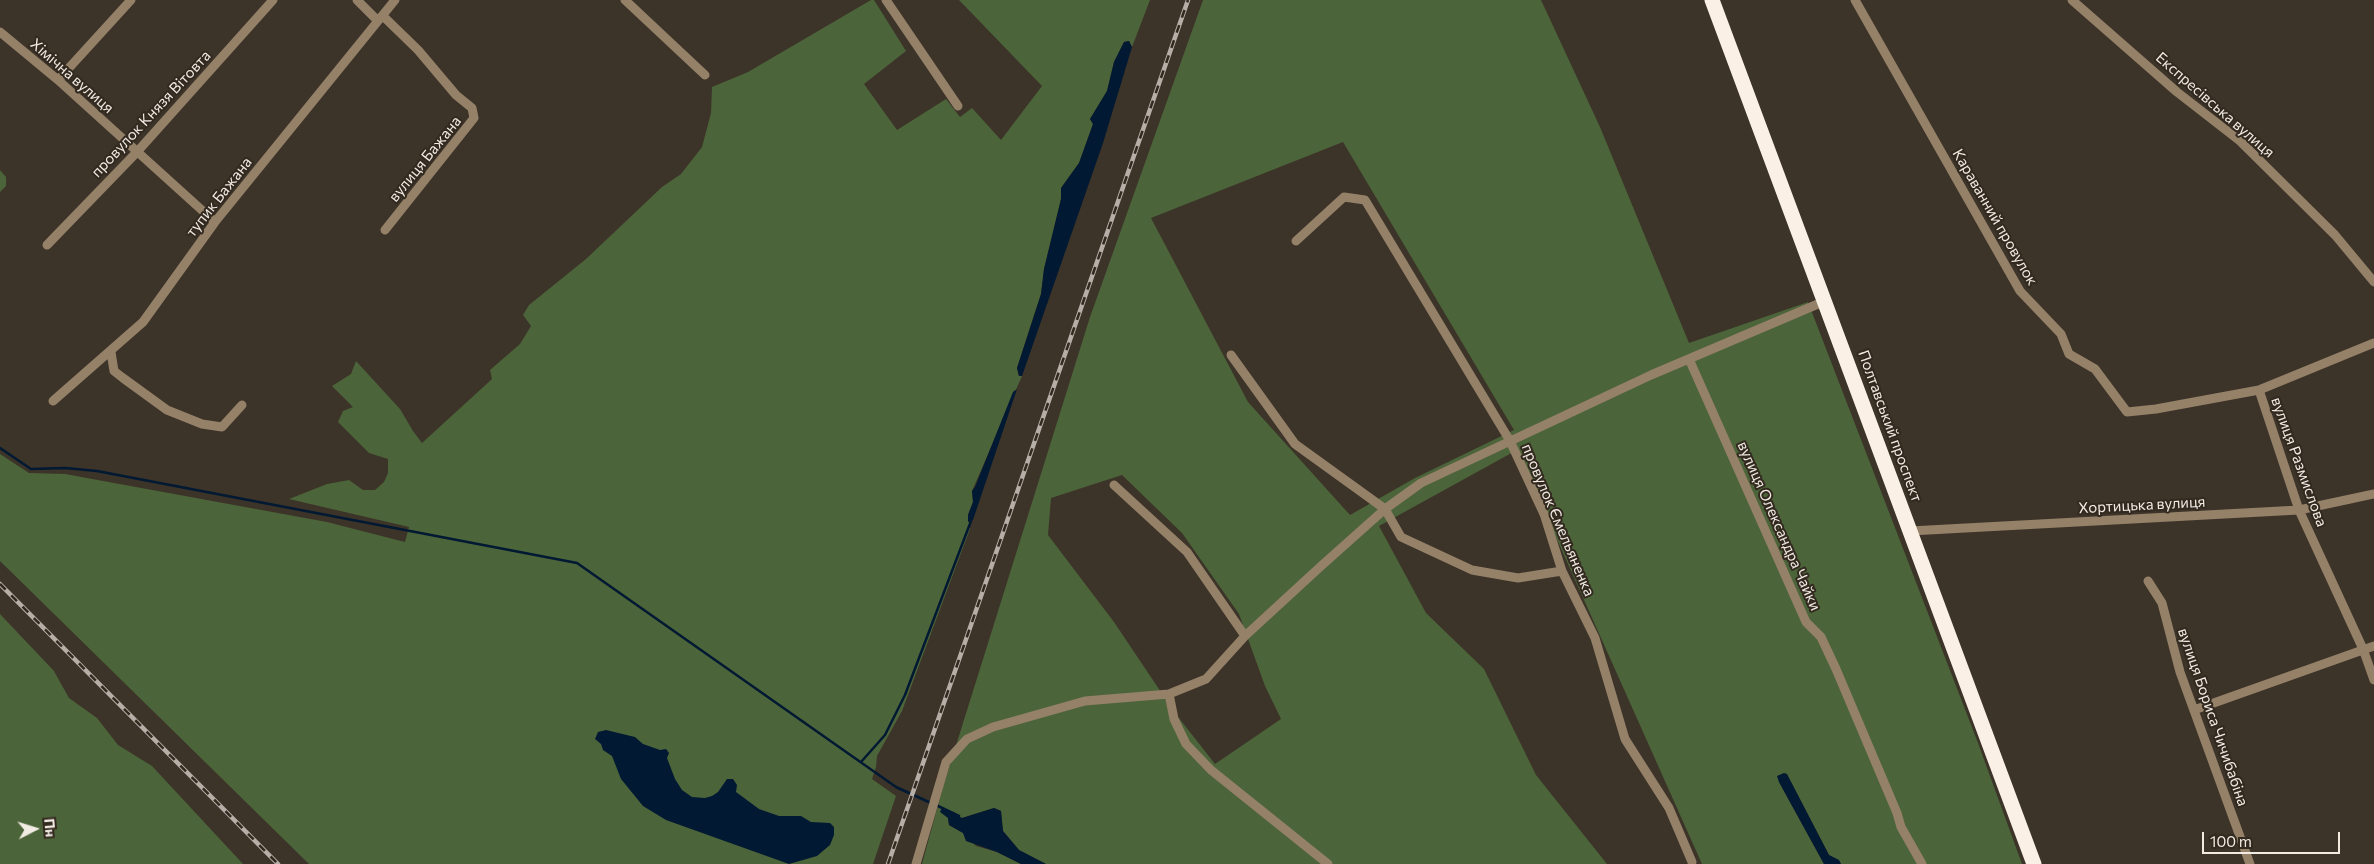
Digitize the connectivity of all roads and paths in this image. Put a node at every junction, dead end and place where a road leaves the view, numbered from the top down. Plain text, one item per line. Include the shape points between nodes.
1 (131, 0) edge
2 (273, 0) edge
3 (357, 0) edge
4 (395, 0) edge
5 (625, 0) edge
6 (886, 0) edge
7 (1712, 0) edge
8 (1855, 0) edge
9 (2072, 0) edge
10 (381, 19) junction
11 (0, 32) edge
12 (705, 75) dead end
13 (58, 80) junction
14 (958, 106) dead end
15 (137, 152) junction
16 (215, 222) junction
17 (385, 230) dead end
18 (1296, 241) dead end
19 (47, 245) dead end
20 (2374, 282) edge
21 (1825, 301) junction
22 (2374, 343) edge
23 (111, 352) junction
24 (1232, 355) dead end
25 (1689, 359) junction
26 (2259, 390) junction
27 (53, 401) dead end
28 (242, 405) dead end
29 (1510, 441) junction
30 (1114, 485) dead end
31 (2374, 494) edge
32 (1385, 509) junction
33 (2299, 510) junction
34 (1910, 531) junction
35 (1562, 570) junction
36 (2148, 581) dead end
37 (1245, 636) junction
38 (2374, 646) edge
39 (2363, 650) junction
40 (2374, 680) edge
41 (1169, 694) junction
42 (2194, 710) junction
43 (1692, 862) dead end
44 (916, 864) edge
45 (1328, 864) edge
46 (1922, 864) edge
47 (2034, 864) edge
48 (2250, 864) edge

1 - 13 street
2 - 15 street, провулок Князя Вітовта
3 - 10 street, вулиця Бажана
4 - 10 street, тупик Бажана
5 - 12 street
6 - 14 street
7 - 21 highway, Полтавський проспект
8 - 26 street, Караванний провулок via 2020,291 2061,334 2069,354 2096,369 2127,412
9 - 20 street, Експресівська вулиця via 2177,92 2240,141 2335,235
10 - 16 street, тупик Бажана
10 - 17 street, вулиця Бажана via 418,50 456,95 472,108 474,118
11 - 13 street, Хімічна вулиця
13 - 15 street, Хімічна вулиця
15 - 16 street, Хімічна вулиця
15 - 19 street, провулок Князя Вітовта
16 - 23 street, тупик Бажана via 143,322
18 - 29 street, провулок Ємельяненка via 1344,197 1365,200
21 - 25 street
21 - 34 highway, Полтавський проспект
22 - 26 street, Караванний провулок
23 - 27 street, тупик Бажана
23 - 28 street via 114,370 167,410 202,424 222,427
24 - 32 street via 1295,444
25 - 29 street
25 - 46 street, вулиця Олександра Чайки via 1806,622 1820,637 1836,669 1901,828
26 - 33 street, вулиця Размислова
29 - 32 street via 1421,483
29 - 35 street, провулок Ємельяненка via 1544,514
30 - 37 street via 1187,552
31 - 33 street, Хортицька вулиця
32 - 35 street via 1401,537 1472,570 1518,578
32 - 37 street
33 - 34 street, Хортицька вулиця
33 - 39 street, вулиця Размислова
34 - 47 highway, Полтавський проспект
35 - 43 street, провулок Ємельяненка via 1595,638 1625,739 1669,808
36 - 42 street, вулиця Бориса Чичибабіна via 2162,603 2180,672
37 - 41 street via 1206,680
38 - 39 street
39 - 40 street, вулиця Размислова
39 - 42 street
41 - 44 street via 1085,701 993,727 966,740 946,762
41 - 45 street via 1174,719 1186,744 1211,770
42 - 48 street, вулиця Бориса Чичибабіна

